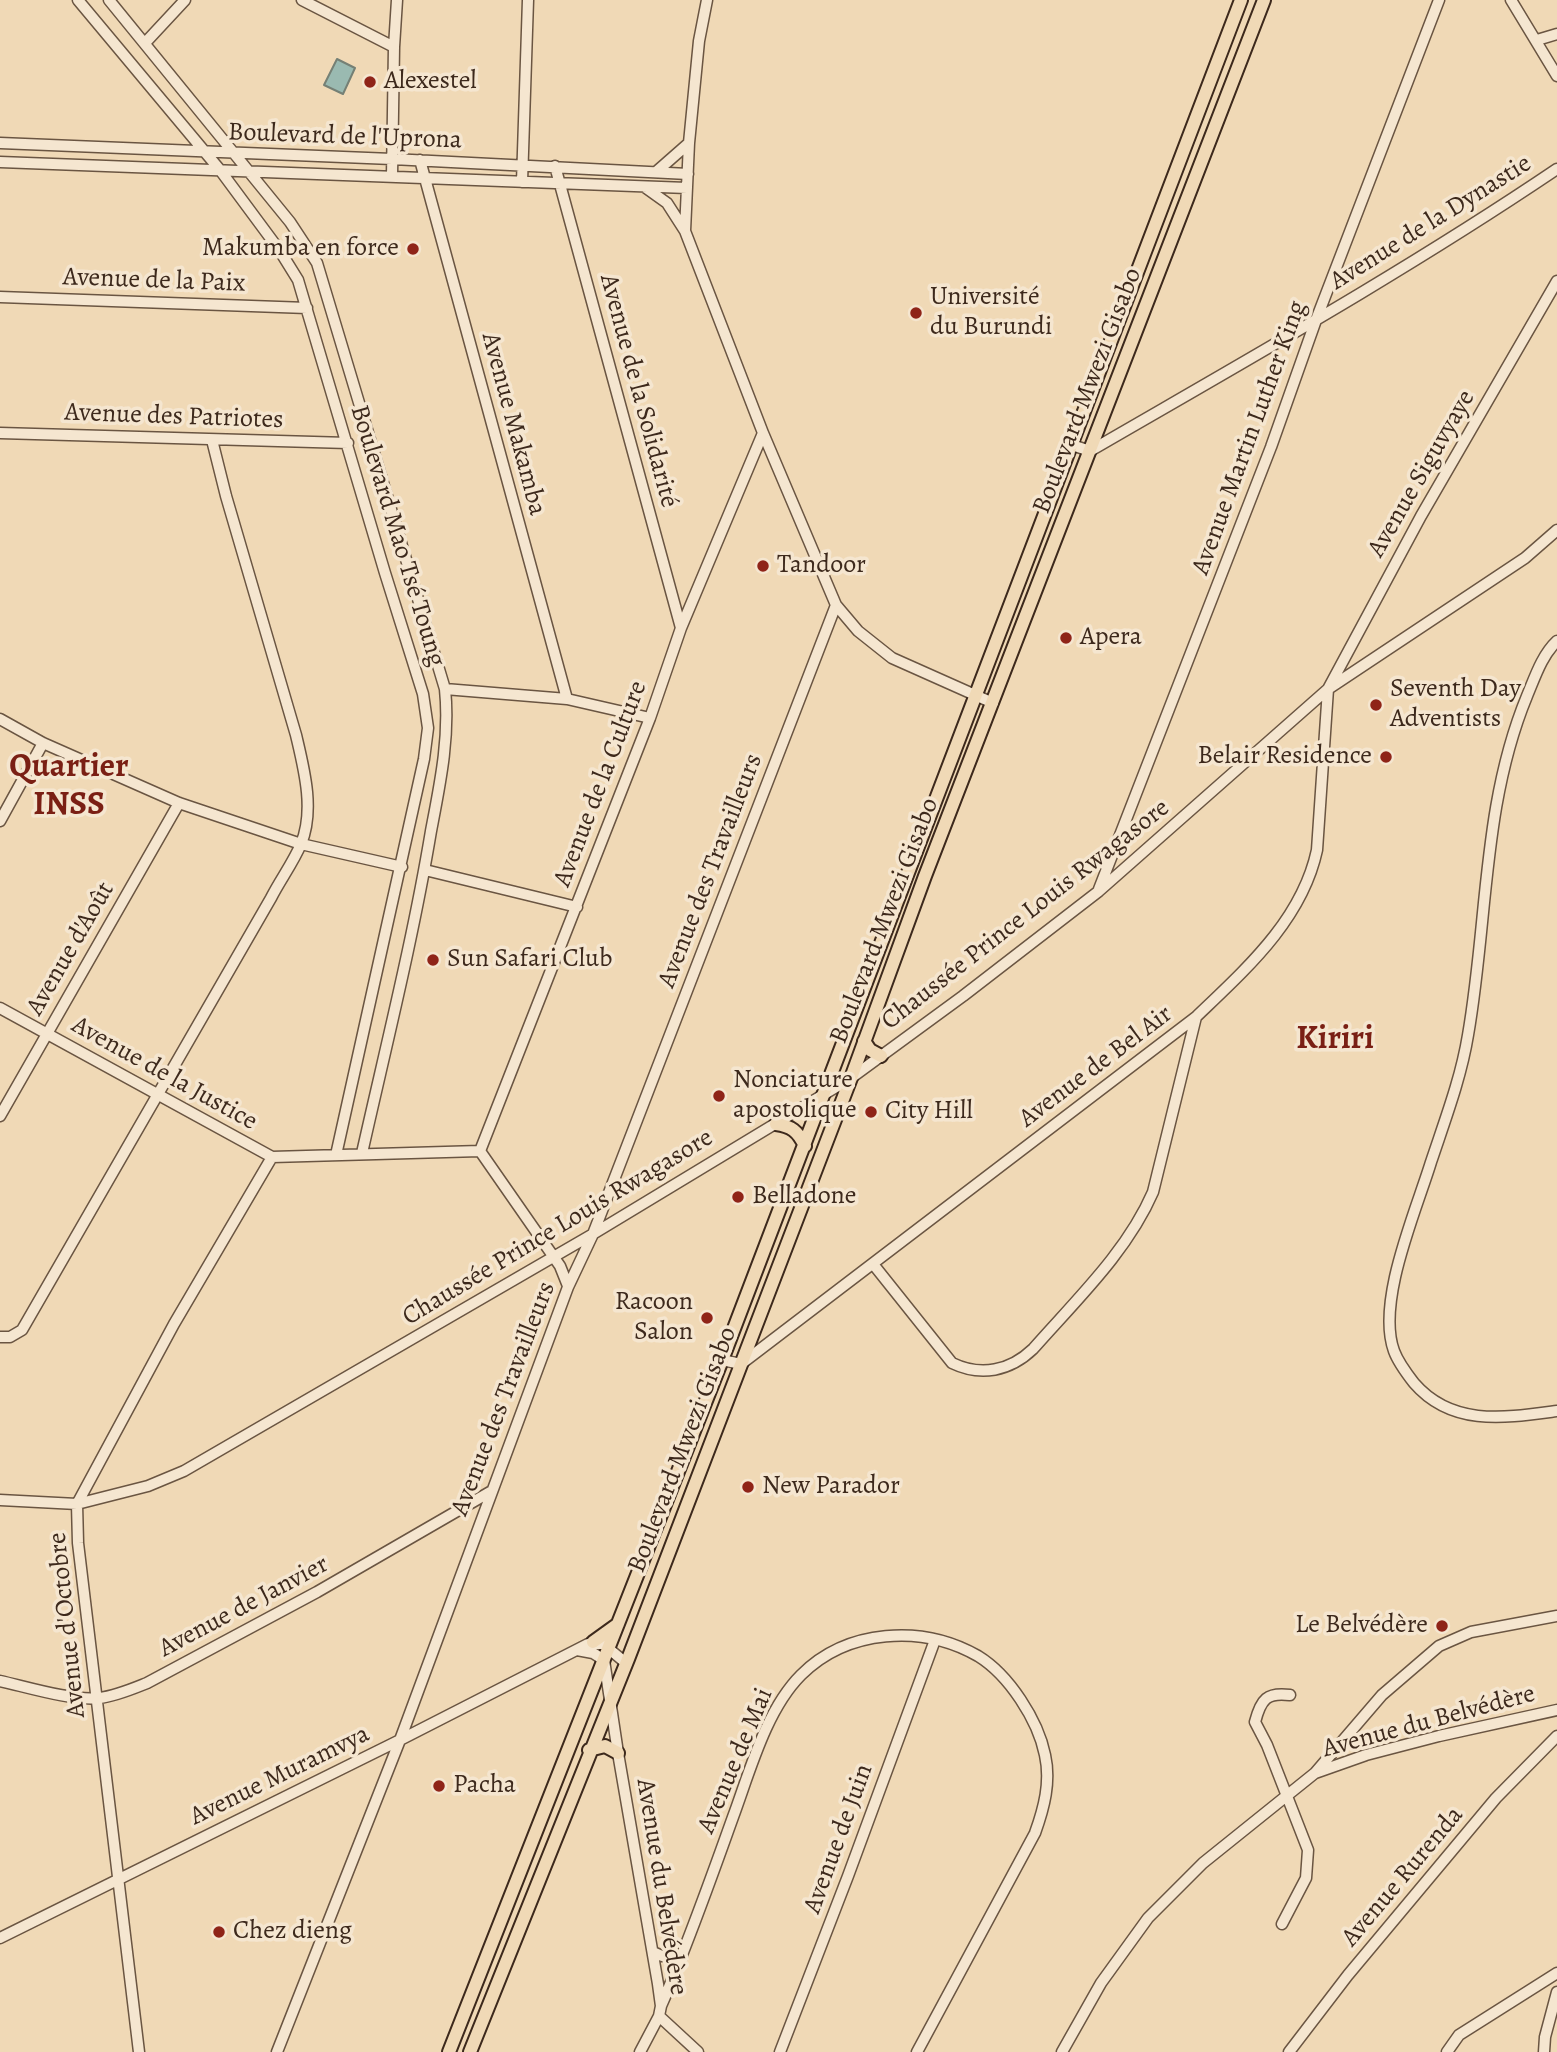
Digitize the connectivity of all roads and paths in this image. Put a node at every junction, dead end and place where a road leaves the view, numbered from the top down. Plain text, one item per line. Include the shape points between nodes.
1 (78, 0) edge
2 (109, 0) edge
3 (185, 0) edge
4 (302, 0) edge
5 (397, 0) edge
6 (528, 0) edge
7 (707, 0) edge
8 (1241, 0) edge
9 (1264, 0) edge
10 (1440, 0) edge
11 (1511, 0) edge
12 (1557, 34) edge
13 (1537, 40) junction
14 (145, 43) junction
15 (394, 47) junction
16 (1557, 76) edge
17 (0, 143) edge
18 (689, 143) junction
19 (206, 152) junction
20 (232, 153) junction
21 (392, 159) junction
22 (420, 160) junction
23 (0, 162) edge
24 (522, 165) junction
25 (555, 166) junction
26 (1557, 169) edge
27 (220, 170) junction
28 (248, 171) junction
29 (656, 173) junction
30 (688, 174) junction
31 (392, 176) junction
32 (424, 177) junction
33 (522, 182) junction
34 (558, 184) junction
35 (646, 188) junction
36 (687, 188) junction
37 (1165, 202) junction
38 (1182, 211) junction
39 (685, 231) junction
40 (1557, 281) edge
41 (0, 297) edge
42 (307, 308) junction
43 (1316, 320) junction
44 (0, 433) edge
45 (763, 433) junction
46 (212, 440) junction
47 (348, 443) junction
48 (1072, 445) junction
49 (1090, 451) junction
50 (1557, 530) edge
51 (836, 605) junction
52 (681, 628) junction
53 (1557, 641) edge
54 (445, 689) junction
55 (1328, 689) junction
56 (975, 696) junction
57 (567, 699) junction
58 (993, 703) junction
59 (650, 718) junction
60 (0, 719) edge
61 (43, 743) junction
62 (179, 803) junction
63 (0, 821) edge
64 (301, 844) junction
65 (402, 867) junction
66 (425, 870) junction
67 (908, 870) junction
68 (925, 876) junction
69 (1099, 891) junction
70 (577, 907) junction
71 (0, 1007) edge
72 (1196, 1017) junction
73 (47, 1033) junction
74 (864, 1041) junction
75 (881, 1056) junction
76 (851, 1077) junction
77 (156, 1095) junction
78 (824, 1095) junction
79 (0, 1116) edge
80 (776, 1124) junction
81 (805, 1146) junction
82 (480, 1151) junction
83 (362, 1153) junction
84 (336, 1155) junction
85 (272, 1157) junction
86 (593, 1234) junction
87 (552, 1257) junction
88 (873, 1264) junction
89 (568, 1287) junction
90 (0, 1337) edge
91 (722, 1360) junction
92 (741, 1364) junction
93 (1557, 1411) edge
94 (491, 1492) junction
95 (0, 1500) edge
96 (77, 1504) junction
97 (1557, 1616) edge
98 (621, 1622) junction
99 (935, 1640) junction
100 (593, 1642) junction
101 (576, 1650) junction
102 (607, 1654) junction
103 (626, 1663) junction
104 (0, 1681) edge
105 (1290, 1695) dead end
106 (98, 1698) junction
107 (611, 1699) junction
108 (1557, 1710) edge
109 (1557, 1736) edge
110 (400, 1740) junction
111 (589, 1750) junction
112 (618, 1754) junction
113 (1315, 1773) junction
114 (1285, 1795) junction
115 (118, 1880) junction
116 (1282, 1924) dead end
117 (0, 1938) edge
118 (493, 1942) junction
119 (510, 1949) junction
120 (653, 1952) junction
121 (682, 1957) junction
122 (1557, 1973) edge
123 (1557, 1992) edge
124 (660, 2011) junction
125 (139, 2052) edge
126 (277, 2052) edge
127 (449, 2052) edge
128 (470, 2052) edge
129 (640, 2052) edge
130 (698, 2052) edge
131 (780, 2052) edge
132 (917, 2052) edge
133 (1062, 2052) edge
134 (1289, 2052) edge
135 (1447, 2052) edge
136 (1544, 2052) edge

1 - 19 street, Boulevard Mao Tsé Toung
2 - 14 street, Boulevard Mao Tsé Toung
3 - 14 street
4 - 15 street
5 - 15 street
6 - 24 street
7 - 18 street
8 - 37 main road, Boulevard Mwezi Gisabo
9 - 38 main road, Boulevard Mwezi Gisabo
10 - 43 street, Avenue Martin Luther King
11 - 13 street
12 - 13 street
13 - 16 street
14 - 20 street, Boulevard Mao Tsé Toung
15 - 21 street
17 - 19 street, Boulevard de l'Uprona
18 - 29 street
18 - 30 street
19 - 20 street, Boulevard de l'Uprona
19 - 27 street, Boulevard Mao Tsé Toung
20 - 21 street, Boulevard de l'Uprona
20 - 28 street, Boulevard Mao Tsé Toung
21 - 22 street, Boulevard de l'Uprona
21 - 31 street
22 - 24 street, Boulevard de l'Uprona
22 - 32 street, Avenue Makamba
23 - 27 street, Boulevard de l'Uprona
24 - 25 street, Boulevard de l'Uprona
24 - 33 street
25 - 29 street, Boulevard de l'Uprona
25 - 34 street, Avenue de la Solidarité
26 - 43 street, Avenue de la Dynastie
27 - 28 street, Boulevard de l'Uprona
27 - 42 street, Boulevard Mao Tsé Toung via 289,265
28 - 31 street, Boulevard de l'Uprona
28 - 54 street, Boulevard Mao Tsé Toung via 317,263
29 - 30 street, Boulevard de l'Uprona
30 - 36 street
31 - 32 street, Boulevard de l'Uprona
32 - 33 street, Boulevard de l'Uprona
32 - 57 street, Avenue Makamba
33 - 34 street, Boulevard de l'Uprona
34 - 35 street, Boulevard de l'Uprona
34 - 52 street, Avenue de la Solidarité
35 - 36 street, Boulevard de l'Uprona
35 - 39 street via 667,203
36 - 39 street
37 - 38 main road
37 - 48 main road, Boulevard Mwezi Gisabo
38 - 49 main road, Boulevard Mwezi Gisabo
39 - 45 street
40 - 55 street, Avenue Siguvyaye via 1420,516
41 - 42 street, Avenue de la Paix
42 - 47 street, Boulevard Mao Tsé Toung
43 - 49 street, Avenue de la Dynastie
43 - 69 street, Avenue Martin Luther King
44 - 46 street, Avenue des Patriotes
45 - 51 street
45 - 52 street, Avenue de la Culture
46 - 47 street, Avenue des Patriotes
46 - 64 street via 299,746 307,801
47 - 65 street, Boulevard Mao Tsé Toung via 423,694 429,728
48 - 49 street
48 - 56 main road, Boulevard Mwezi Gisabo
49 - 58 main road, Boulevard Mwezi Gisabo
50 - 55 street, Chaussée Prince Louis Rwagasore via 1525,558
51 - 56 street via 858,631 892,658
51 - 86 street, Avenue des Travailleurs
52 - 59 street, Avenue de la Culture
53 - 93 street via 1541,663 1504,765 1464,1055 1400,1260 1389,1327 1407,1374 1427,1398 1450,1410 1513,1417
54 - 57 street
54 - 66 street, Boulevard Mao Tsé Toung via 447,728
55 - 69 street, Chaussée Prince Louis Rwagasore
55 - 72 street, Avenue de Bel Air via 1313,870 1274,937
56 - 58 street
56 - 67 main road, Boulevard Mwezi Gisabo
57 - 59 street
58 - 68 main road, Boulevard Mwezi Gisabo
59 - 70 street, Avenue de la Culture
60 - 61 street
61 - 62 street
61 - 63 street
62 - 64 street
62 - 73 street, Avenue d'Août
64 - 65 street
64 - 77 street
65 - 84 street, Boulevard Mao Tsé Toung
66 - 70 street
66 - 83 street, Boulevard Mao Tsé Toung
67 - 68 main road
67 - 78 main road, Boulevard Mwezi Gisabo
68 - 74 main road, Boulevard Mwezi Gisabo
69 - 75 street, Chaussée Prince Louis Rwagasore
70 - 82 street, Avenue de la Culture
71 - 73 street, Avenue de la Justice
72 - 88 street, Avenue de Bel Air
72 - 88 street via 1157,1180 1144,1214 1116,1253 1019,1362 982,1370 952,1363
73 - 77 street, Avenue de la Justice
73 - 79 street, Avenue d'Août
74 - 75 main road
74 - 76 main road, Boulevard Mwezi Gisabo
75 - 76 street, Chaussée Prince Louis Rwagasore
76 - 78 street, Chaussée Prince Louis Rwagasore
76 - 92 main road, Boulevard Mwezi Gisabo
77 - 85 street, Avenue de la Justice
77 - 90 street via 22,1330
78 - 80 street, Chaussée Prince Louis Rwagasore
78 - 81 main road, Boulevard Mwezi Gisabo
80 - 81 main road via 796,1131
80 - 86 street, Chaussée Prince Louis Rwagasore
81 - 91 main road, Boulevard Mwezi Gisabo
82 - 83 street
82 - 87 street
83 - 84 street
84 - 85 street
85 - 96 street, Avenue d'Octobre via 174,1324
86 - 87 street, Chaussée Prince Louis Rwagasore
86 - 89 street, Avenue des Travailleurs
87 - 89 street
87 - 96 street, Chaussée Prince Louis Rwagasore via 184,1471 148,1486
88 - 92 street, Avenue de Bel Air
89 - 94 street, Avenue des Travailleurs
91 - 92 street
91 - 98 main road, Boulevard Mwezi Gisabo
92 - 103 main road, Boulevard Mwezi Gisabo
94 - 106 street, Avenue de Janvier via 147,1683
94 - 110 street, Avenue des Travailleurs
95 - 96 street, Chaussée Prince Louis Rwagasore
96 - 106 street, Avenue d'Octobre
97 - 113 street via 1471,1632 1439,1646 1382,1695
98 - 100 main road
98 - 102 main road, Boulevard Mwezi Gisabo
99 - 121 street, Avenue de Mai via 900,1635 861,1640 821,1658 789,1688 753,1763
99 - 131 street, Avenue de Juin
99 - 132 street, Avenue de Mai via 978,1657 1017,1694 1034,1722 1045,1755 1047,1780 1035,1833
100 - 101 street, Avenue Muramvya
100 - 102 street
101 - 102 street
101 - 110 street, Avenue Muramvya
102 - 103 street
102 - 107 street
102 - 118 main road, Boulevard Mwezi Gisabo
103 - 107 main road, Boulevard Mwezi Gisabo
104 - 106 street, Avenue de Janvier
105 - 114 street via 1268,1696 1255,1722
106 - 115 street, Avenue d'Octobre
107 - 111 main road, Boulevard Mwezi Gisabo
107 - 112 street, Avenue du Belvédère
108 - 113 street, Avenue du Belvédère via 1366,1755
109 - 134 street, Avenue Rurenda via 1496,1798
110 - 115 street, Avenue Muramvya
110 - 126 street, Avenue des Travailleurs
111 - 112 main road via 606,1746
111 - 119 main road, Boulevard Mwezi Gisabo
112 - 120 street, Avenue du Belvédère
113 - 114 street, Avenue du Belvédère
114 - 116 street via 1305,1839 1308,1861 1306,1878
114 - 133 street, Avenue du Belvédère via 1203,1863 1148,1918 1107,1974
115 - 117 street, Avenue Muramvya
115 - 125 street, Avenue d'Octobre
118 - 119 main road
118 - 127 main road, Boulevard Mwezi Gisabo
119 - 128 main road, Boulevard Mwezi Gisabo
120 - 121 street
120 - 124 street, Avenue du Belvédère
121 - 124 street, Avenue de Mai
122 - 135 street via 1459,2035
123 - 136 street
124 - 129 street, Avenue de Mai
124 - 130 street, Avenue du Belvédère

